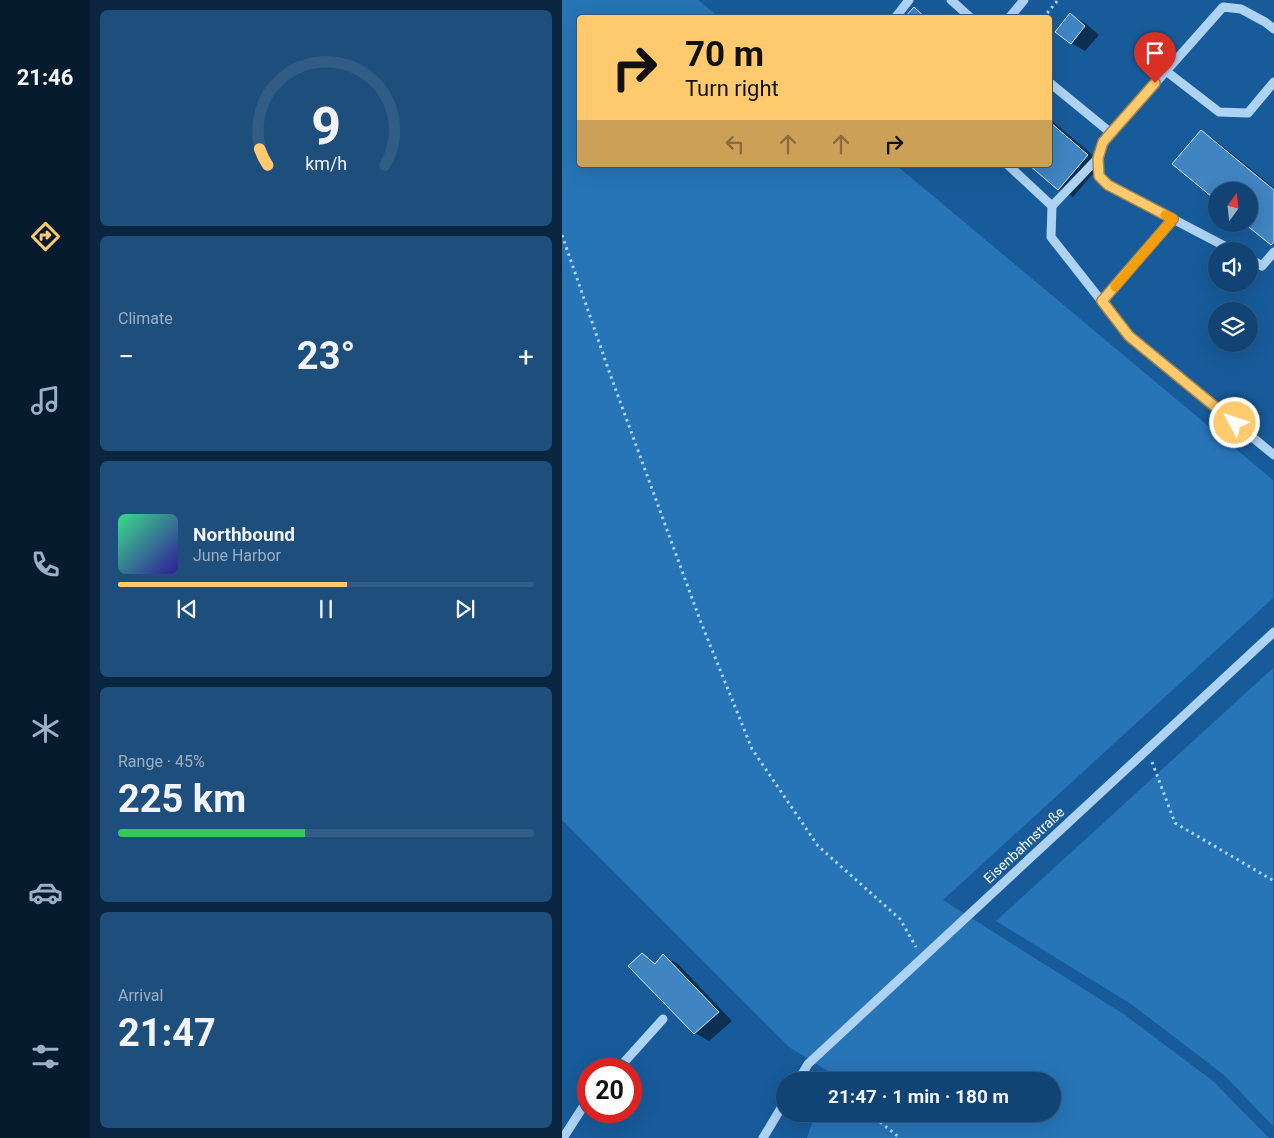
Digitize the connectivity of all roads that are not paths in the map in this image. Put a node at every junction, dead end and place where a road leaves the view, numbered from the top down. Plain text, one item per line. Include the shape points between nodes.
1 (909, 0) edge
2 (950, 0) edge
3 (1024, 0) edge
4 (897, 15) edge
5 (968, 15) edge
6 (1012, 15) edge
7 (1274, 29) edge
8 (1166, 71) junction
9 (1274, 82) edge
10 (1052, 85) edge
11 (1110, 133) junction
12 (1098, 158) junction
13 (1010, 167) edge
14 (1052, 206) junction
15 (1173, 219) junction
16 (1217, 242) edge
17 (1274, 252) edge
18 (1258, 264) edge
19 (1102, 301) junction
20 (1274, 455) edge
21 (1274, 632) edge
22 (663, 1019) dead end
23 (628, 1058) edge
24 (803, 1072) edge
25 (577, 1116) edge
26 (776, 1116) edge
27 (563, 1138) edge
28 (763, 1138) edge

1 - 4 street
2 - 5 street
3 - 6 street
7 - 8 street via 1241,9 1223,7
8 - 9 street via 1219,112 1248,113
8 - 11 street
10 - 11 street
11 - 12 street
12 - 14 street
12 - 15 street via 1099,176 1108,185
13 - 14 street
14 - 19 street via 1051,237
15 - 16 street
15 - 19 street
17 - 18 street via 1262,266
19 - 20 street via 1129,336
21 - 24 street, Eisenbahnstraße via 808,1064
22 - 23 street
25 - 27 street
26 - 28 street

